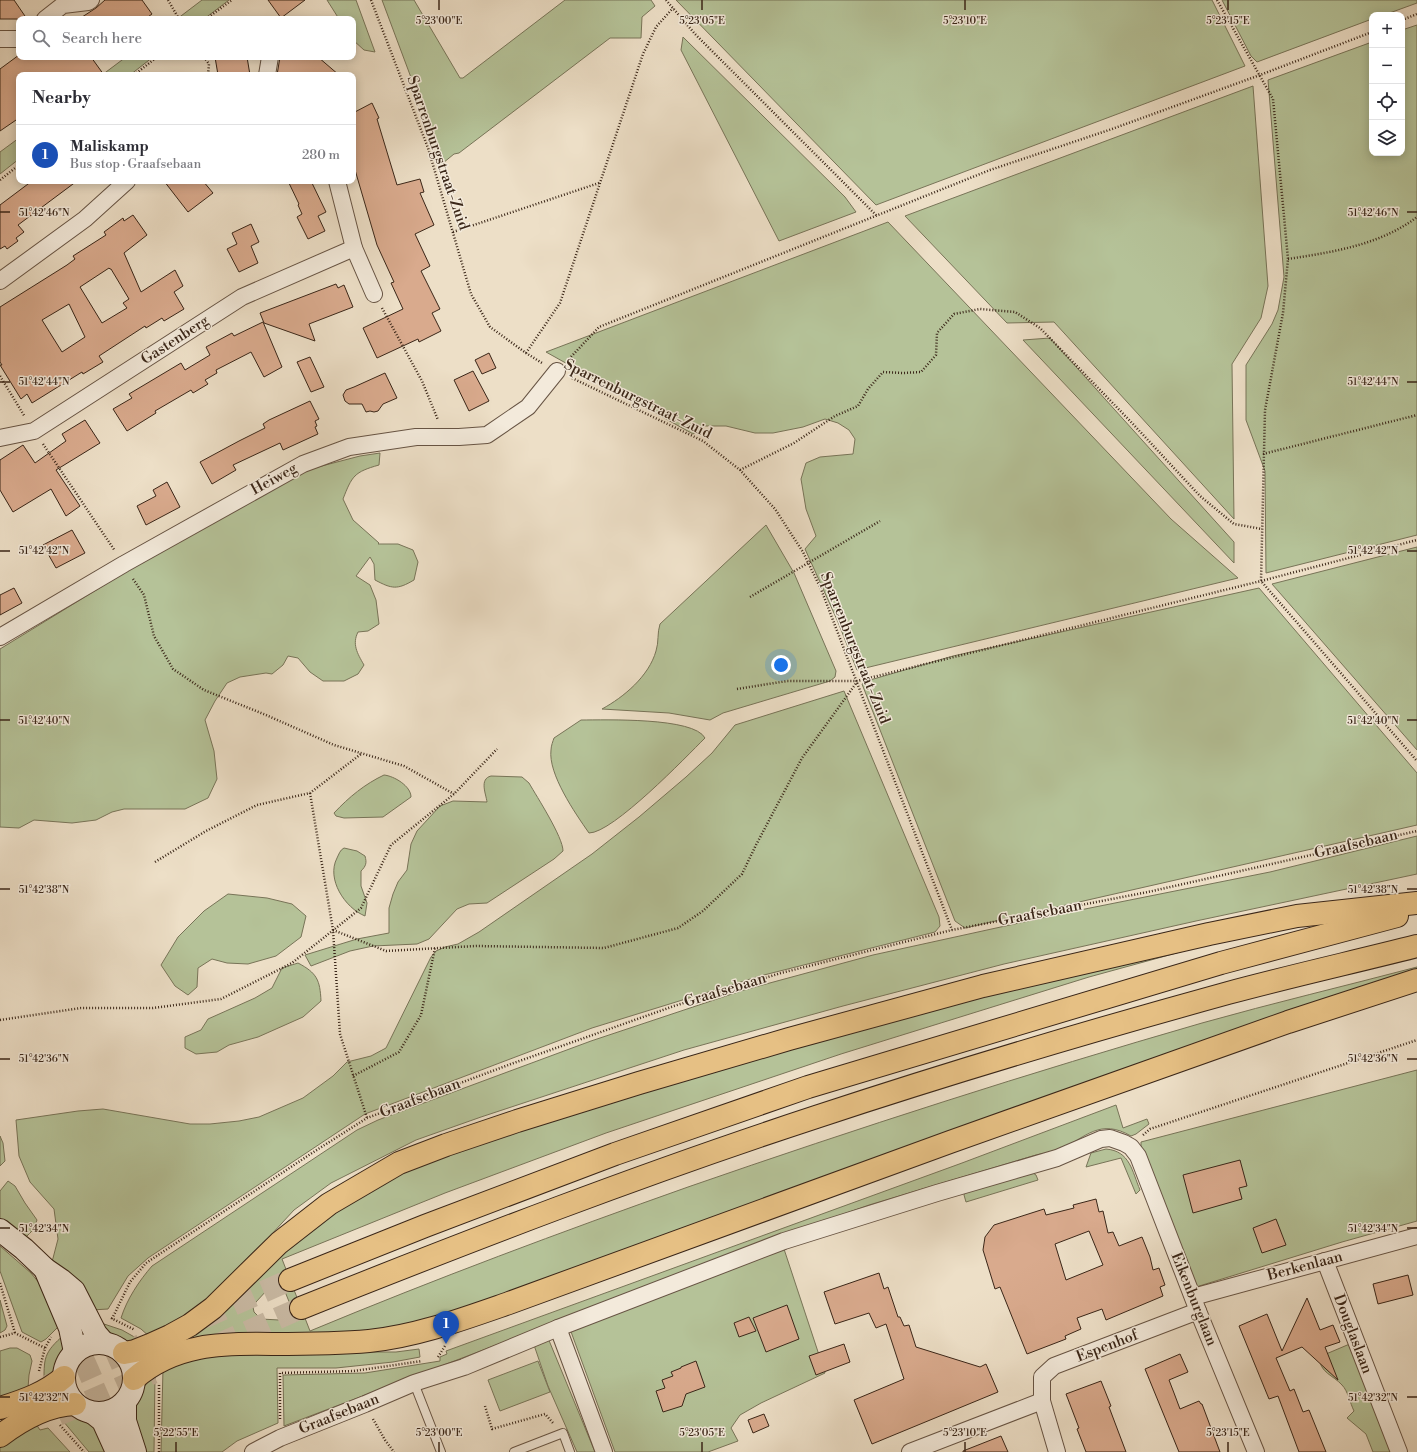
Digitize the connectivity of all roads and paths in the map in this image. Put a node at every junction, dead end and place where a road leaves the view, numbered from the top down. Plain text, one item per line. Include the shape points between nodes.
1 (91, 0) edge
2 (168, 0) edge
3 (232, 0) edge
4 (371, 0) edge
5 (666, 0) edge
6 (1217, 0) edge
7 (673, 8) junction
8 (1417, 14) edge
9 (49, 16) edge
10 (177, 16) edge
11 (210, 16) edge
12 (1405, 19) edge
13 (1369, 33) edge
14 (0, 39) edge
15 (16, 39) edge
16 (153, 60) edge
17 (206, 60) edge
18 (270, 60) edge
19 (138, 72) edge
20 (208, 72) edge
21 (268, 72) edge
22 (1260, 75) junction
23 (16, 167) edge
24 (0, 180) edge
25 (600, 183) junction
26 (124, 184) edge
27 (338, 184) edge
28 (877, 216) junction
29 (1417, 217) edge
30 (453, 232) junction
31 (354, 248) junction
32 (1288, 259) junction
33 (0, 281) edge
34 (374, 294) joint
35 (526, 353) junction
36 (557, 371) junction
37 (0, 376) edge
38 (1417, 415) edge
39 (34, 431) junction
40 (445, 437) junction
41 (0, 438) edge
42 (1263, 454) junction
43 (740, 470) junction
44 (880, 521) dead end
45 (1262, 529) junction
46 (1417, 540) edge
47 (808, 562) junction
48 (124, 564) junction
49 (1261, 581) junction
50 (750, 597) dead end
51 (0, 637) edge
52 (857, 682) junction
53 (738, 689) dead end
54 (497, 748) dead end
55 (362, 754) junction
56 (1417, 761) edge
57 (310, 793) junction
58 (454, 794) junction
59 (1417, 831) edge
60 (155, 862) dead end
61 (1417, 903) edge
62 (1417, 911) edge
63 (333, 930) junction
64 (952, 930) junction
65 (1417, 946) edge
66 (435, 948) junction
67 (1417, 980) edge
68 (0, 1020) edge
69 (1417, 1040) edge
70 (353, 1076) junction
71 (367, 1118) junction
72 (1131, 1147) junction
73 (0, 1230) edge
74 (1417, 1236) edge
75 (1325, 1261) junction
76 (45, 1269) junction
77 (290, 1280) tunnel mouth
78 (0, 1283) edge
79 (1195, 1304) junction
80 (301, 1308) tunnel mouth
81 (112, 1319) dead end
82 (558, 1328) junction
83 (15, 1333) junction
84 (0, 1337) edge
85 (103, 1342) junction
86 (446, 1344) dead end
87 (45, 1348) dead end
88 (75, 1352) junction
89 (124, 1353) junction
90 (437, 1359) dead end
91 (425, 1360) dead end
92 (64, 1377) junction
93 (134, 1379) junction
94 (414, 1383) junction
95 (1042, 1401) junction
96 (125, 1402) junction
97 (365, 1404) junction
98 (486, 1406) dead end
99 (0, 1408) edge
100 (84, 1408) junction
101 (563, 1433) junction
102 (0, 1436) edge
103 (280, 1438) junction
104 (117, 1452) edge
105 (135, 1452) edge
106 (253, 1452) edge
107 (394, 1452) edge
108 (441, 1452) edge
109 (514, 1452) edge
110 (570, 1452) edge
111 (604, 1452) edge
112 (910, 1452) edge
113 (1057, 1452) edge
114 (1256, 1452) edge
115 (1399, 1452) edge

1 - 9 street via 63,5
2 - 10 path
3 - 11 path
4 - 30 path, Sparrenburgstraat-Zuid via 428,148
5 - 7 path
6 - 22 path
7 - 25 path via 656,27 643,54
7 - 28 path via 695,34
8 - 12 path
13 - 22 path
14 - 15 street
16 - 19 path
17 - 20 path
18 - 21 street
22 - 28 path via 990,170
22 - 32 path via 1273,99
23 - 24 path
25 - 30 path
25 - 35 path via 560,303
26 - 33 street via 85,219
27 - 31 street
28 - 36 path via 599,327
29 - 32 path via 1406,225 1368,242 1339,251
30 - 35 path, Sparrenburgstraat-Zuid via 472,294 490,327
31 - 34 street
31 - 39 street, Gastenberg via 242,297
32 - 42 path via 1283,313 1265,410
34 - 40 path via 422,381
35 - 36 path, Sparrenburgstraat-Zuid
36 - 40 street, Heiweg via 528,407 487,435
36 - 43 path, Sparrenburgstraat-Zuid via 703,441
37 - 39 path
38 - 42 path
39 - 41 street, Gastenberg
39 - 48 path
40 - 48 street, Heiweg via 416,437 349,447 303,464
42 - 45 path
43 - 45 path via 794,443 835,416 858,406 868,389 883,372 921,372 936,355 937,333 954,314 980,309 1015,312 1040,328 1200,496 1234,524
43 - 47 path, Sparrenburgstraat-Zuid via 775,509
44 - 47 path
45 - 49 path
46 - 49 path
47 - 50 path
47 - 52 path, Sparrenburgstraat-Zuid
48 - 51 street, Heiweg
48 - 55 path via 144,595 154,636 173,669 204,690 334,746
49 - 52 path
49 - 56 path
52 - 53 path via 787,681
52 - 64 path, Sparrenburgstraat-Zuid
52 - 66 path via 802,758 742,874 703,911 678,928 604,948
54 - 58 path
55 - 57 path
55 - 58 path via 404,766
57 - 60 path via 257,805 206,831
57 - 63 path
58 - 63 path via 391,845 361,908
59 - 64 path, Graafsebaan via 1148,892
61 - 89 highway via 1297,916 983,986 639,1082 453,1143 399,1163 329,1204 279,1243 213,1308 190,1325 150,1345
62 - 77 highway via 1221,963 808,1087 600,1160
63 - 66 path via 386,951
63 - 68 path via 292,963 221,999 153,1008 81,1008
63 - 70 path via 340,1034
64 - 71 path, Graafsebaan via 781,973 674,1006
65 - 80 highway via 1230,993 1001,1059 815,1117 624,1183
66 - 70 path via 421,1015 399,1052
67 - 93 highway via 1273,1027 509,1303 444,1324 370,1341 241,1343 212,1346 177,1353 158,1361
69 - 72 path via 1150,1129
70 - 71 path
71 - 81 path, Graafsebaan via 146,1263 130,1282
72 - 79 street, Eikenburglaan via 1138,1156
72 - 82 street, Graafsebaan via 1118,1140 1101,1139 1056,1158 937,1192 784,1241
73 - 76 main road
74 - 75 street, Berkenlaan
75 - 79 street, Berkenlaan
75 - 115 street, Douglaslaan
76 - 85 main road via 74,1291 89,1322
76 - 88 main road via 70,1328
78 - 83 path
79 - 95 street, Espenhof via 1054,1366 1042,1377
79 - 114 street, Eikenburglaan
82 - 94 street, Graafsebaan via 464,1367
82 - 111 street
83 - 84 path
83 - 87 path
85 - 88 main road via 85,1344
85 - 89 main road
86 - 90 path
88 - 92 main road via 67,1361
89 - 93 main road via 130,1360
91 - 103 path via 354,1371 280,1373
92 - 99 highway via 45,1390
92 - 100 main road via 67,1392
93 - 96 main road via 130,1395
94 - 97 street, Graafsebaan
94 - 108 lane
95 - 112 street
95 - 113 street, Espenhof
96 - 100 main road via 119,1408 102,1414
96 - 105 main road via 125,1421
97 - 103 street, Graafsebaan
97 - 107 path
98 - 101 path via 492,1429 545,1414
100 - 102 highway via 64,1404 16,1425
100 - 104 main road via 103,1421
101 - 109 lane
101 - 110 lane
103 - 106 street, Graafsebaan

